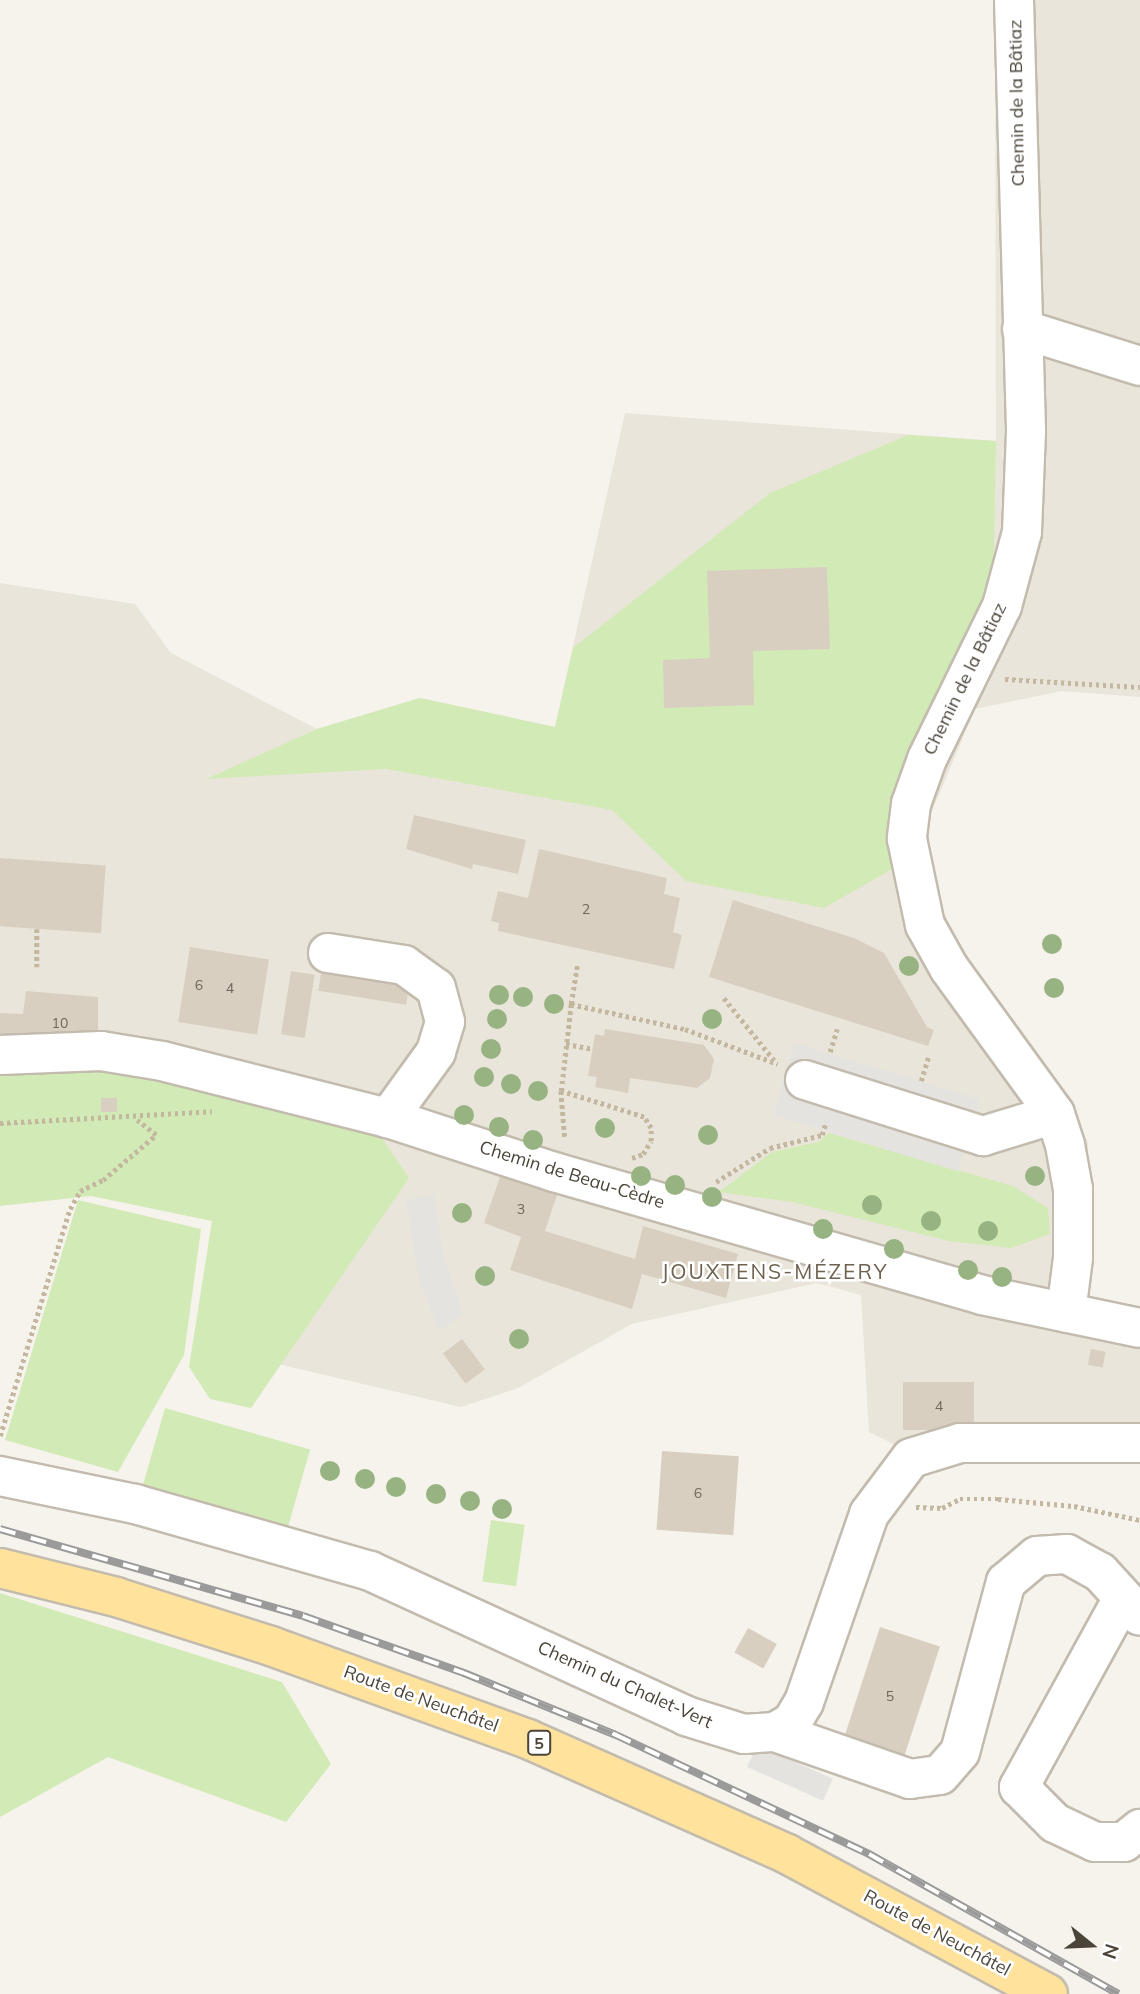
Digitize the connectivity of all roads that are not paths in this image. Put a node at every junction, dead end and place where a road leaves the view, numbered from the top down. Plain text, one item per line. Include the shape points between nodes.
1 (1014, 0) edge
2 (1022, 329) junction
3 (1140, 366) edge
4 (328, 953) dead end
5 (0, 1055) edge
6 (807, 1077) road end
7 (1055, 1114) junction
8 (388, 1118) junction
9 (1066, 1313) junction
10 (1140, 1328) edge
11 (1140, 1443) edge
12 (0, 1476) edge
13 (0, 1568) edge
14 (1131, 1607) edge
15 (775, 1732) junction
16 (1140, 1829) edge
17 (1048, 1994) edge

1 - 2 street, Chemin de la Bâtiaz
2 - 3 street
2 - 7 street, Chemin de la Bâtiaz via 1026,432 1022,532 1002,606 966,675 911,804 907,839 925,925 949,968
4 - 8 street via 404,965 436,988 445,1022 436,1052
5 - 8 street, Chemin de Beau-Cèdre via 101,1051 135,1055
6 - 7 street via 983,1136
7 - 9 street, Chemin de la Bâtiaz via 1073,1189 1073,1258
8 - 9 street, Chemin de Beau-Cèdre via 571,1177 982,1295
9 - 10 street, Chemin de Beau-Cèdre
11 - 15 street via 960,1443 911,1458 869,1514 804,1702 792,1722
12 - 15 street, Chemin du Chalet-Vert via 135,1504 370,1571 686,1716 744,1734
13 - 17 main road, Route de Neuchâtel / 5 via 117,1597 271,1646 528,1739 787,1854
14 - 15 street via 1100,1572 1067,1554 1037,1556 1006,1582 960,1752 940,1776 910,1779
14 - 16 street via 1019,1787 1055,1823 1095,1842 1124,1842

